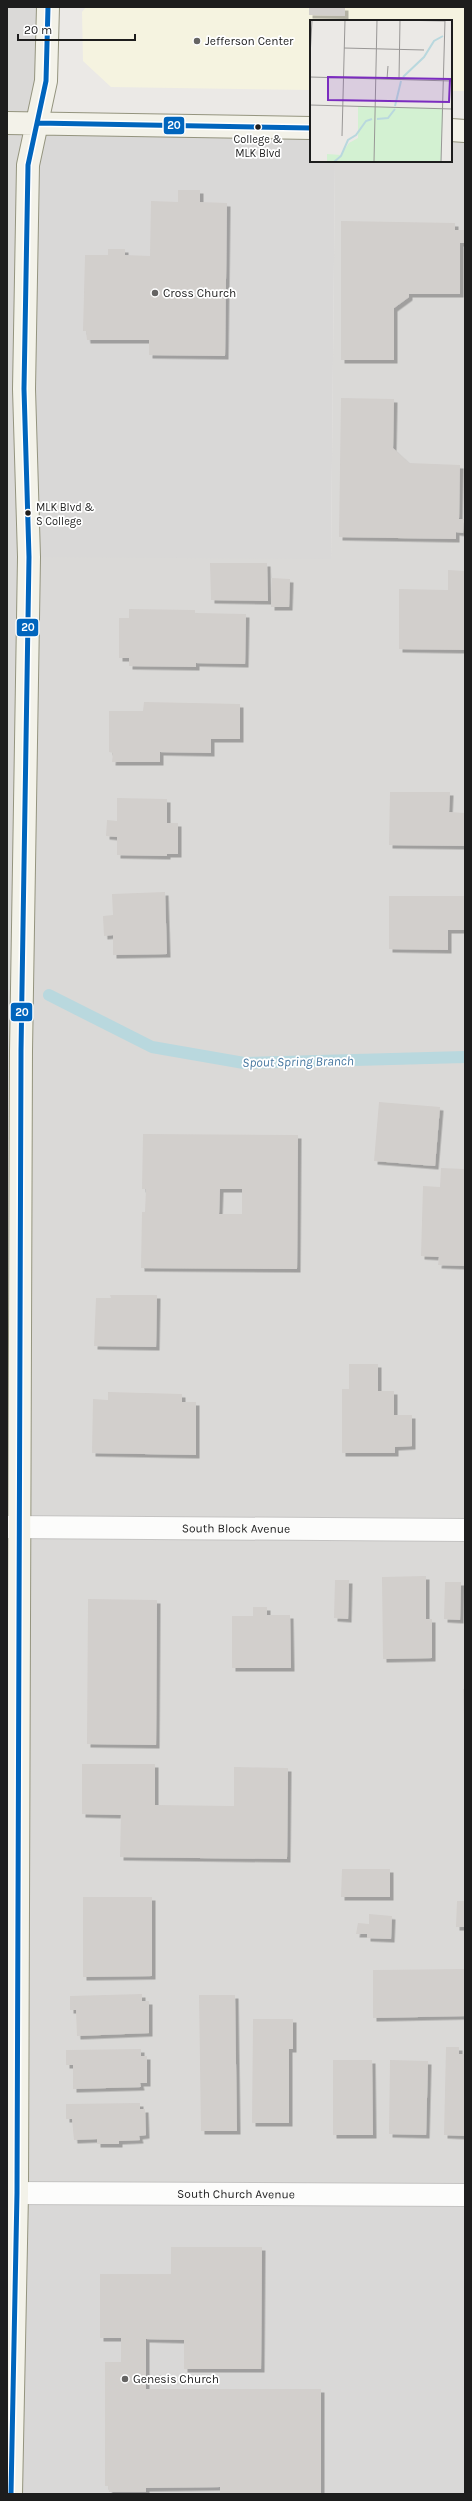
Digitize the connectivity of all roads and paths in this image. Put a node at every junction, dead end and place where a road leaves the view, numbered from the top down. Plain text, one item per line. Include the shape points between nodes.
1 (48, 7) edge
2 (7, 123) edge
3 (37, 124) junction
4 (310, 128) edge
5 (452, 130) edge
6 (465, 131) edge
7 (14, 1051) edge
8 (12, 1526) edge
9 (465, 1530) edge
10 (12, 2193) edge
11 (465, 2195) edge
12 (11, 2494) edge

1 - 3 main road via 46,80
2 - 3 main road
3 - 4 main road
3 - 7 main road via 28,165 24,389 29,557
5 - 6 main road
7 - 8 main road
8 - 9 street, South Block Avenue
8 - 10 main road
10 - 11 street, South Church Avenue
10 - 12 main road

